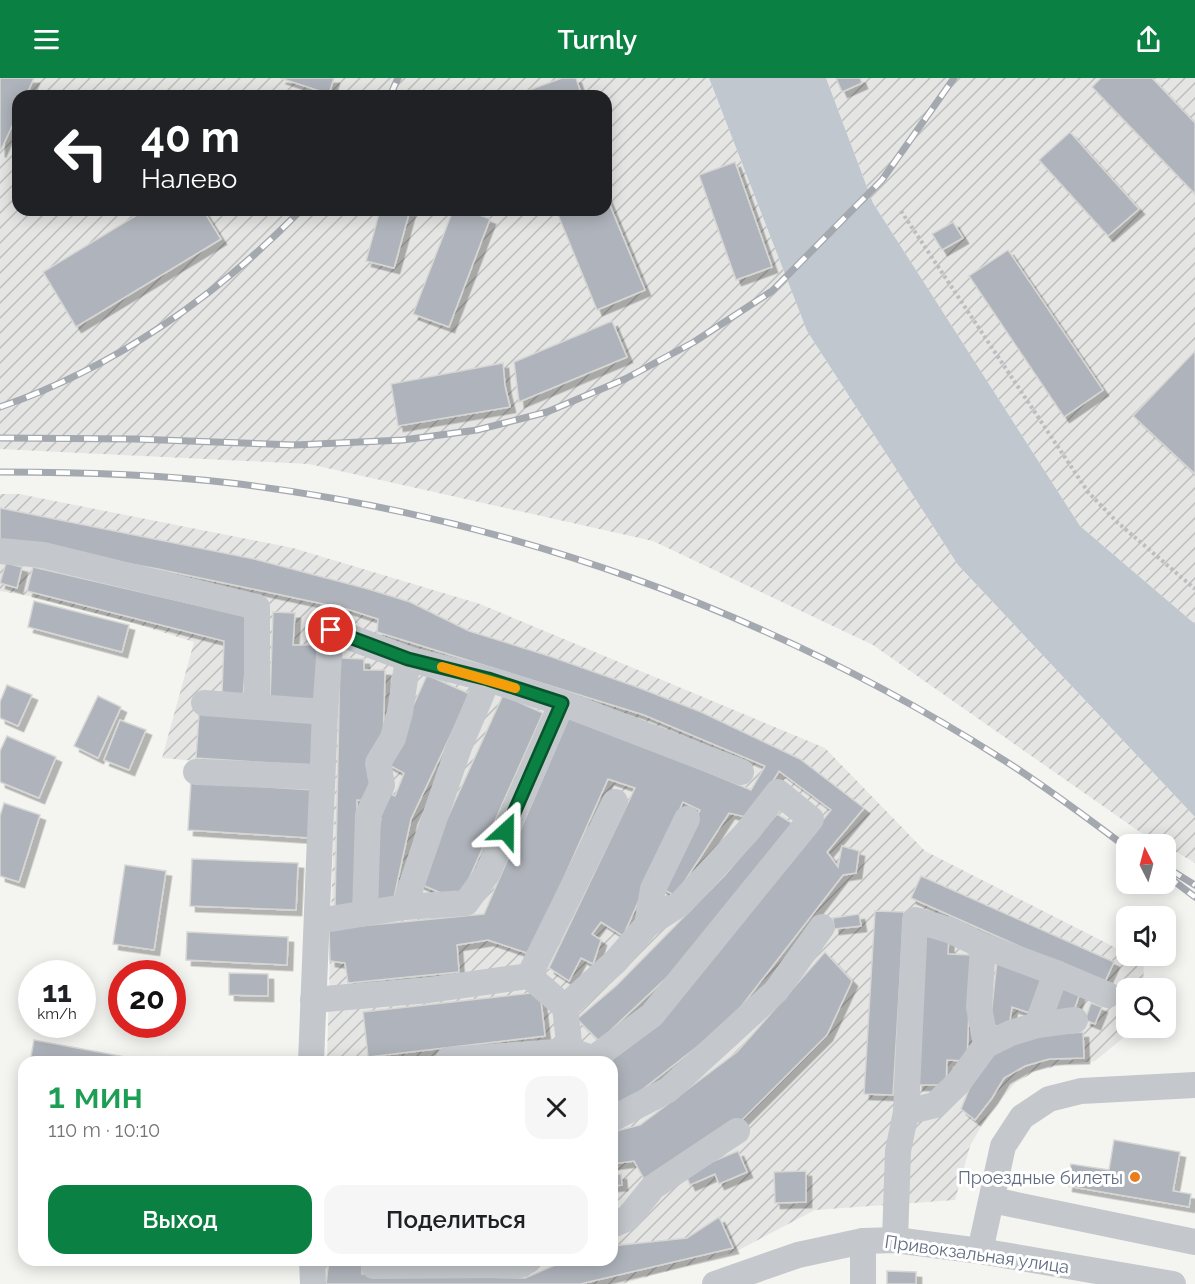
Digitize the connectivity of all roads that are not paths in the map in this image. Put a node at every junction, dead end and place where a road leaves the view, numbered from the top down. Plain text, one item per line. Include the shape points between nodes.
1 (0, 551) edge
2 (408, 659) junction
3 (488, 679) junction
4 (204, 703) dead end
5 (562, 703) junction
6 (257, 706) junction
7 (325, 712) junction
8 (196, 772) dead end
9 (741, 772) dead end
10 (322, 777) junction
11 (615, 802) dead end
12 (687, 819) dead end
13 (404, 907) junction
14 (365, 912) junction
15 (318, 921) junction
16 (647, 925) junction
17 (822, 927) dead end
18 (983, 946) junction
19 (1056, 973) junction
20 (529, 976) junction
21 (1108, 995) dead end
22 (565, 1007) junction
23 (312, 1009) junction
24 (1075, 1020) dead end
25 (1037, 1025) junction
26 (987, 1045) junction
27 (570, 1051) junction
28 (310, 1056) edge
29 (502, 1056) edge
30 (584, 1056) edge
31 (600, 1056) edge
32 (1195, 1085) edge
33 (906, 1112) junction
34 (618, 1116) edge
35 (737, 1131) dead end
36 (992, 1200) junction
37 (618, 1219) edge
38 (895, 1240) junction
39 (863, 1241) junction
40 (1195, 1242) edge
41 (980, 1251) junction
42 (312, 1266) edge
43 (313, 1284) edge
44 (715, 1284) edge
45 (863, 1284) edge
46 (1173, 1284) edge

1 - 6 street via 43,555 257,607
2 - 3 street
2 - 7 street via 331,630
2 - 14 street via 393,738 378,763 382,785 368,815
3 - 5 street
3 - 13 street via 459,747
4 - 6 street
5 - 9 street
5 - 13 street via 487,874 466,903
6 - 7 street
7 - 10 street
8 - 10 street
10 - 15 street
11 - 20 street
12 - 16 street via 653,889
13 - 14 street
14 - 15 street
15 - 23 street
16 - 22 street via 616,961
16 - 31 street via 681,903 778,792 811,819 652,1015
17 - 34 street via 776,991 668,1090
18 - 19 street
18 - 26 street via 979,1007
18 - 33 street via 915,920
19 - 21 street
19 - 25 street
20 - 22 street
20 - 23 street
22 - 27 street
23 - 28 street
24 - 25 street
25 - 26 street
26 - 33 street via 959,1082 935,1105
27 - 29 street
27 - 30 street
32 - 36 street via 1081,1091 1049,1099 1022,1117 1003,1146
33 - 38 street via 898,1151
35 - 37 street via 653,1187
36 - 40 street
36 - 41 street
38 - 39 street, Привокзальная улица
38 - 41 street, Привокзальная улица
39 - 44 street, Привокзальная улица via 798,1255
39 - 45 street
41 - 46 street, Привокзальная улица
42 - 43 street

